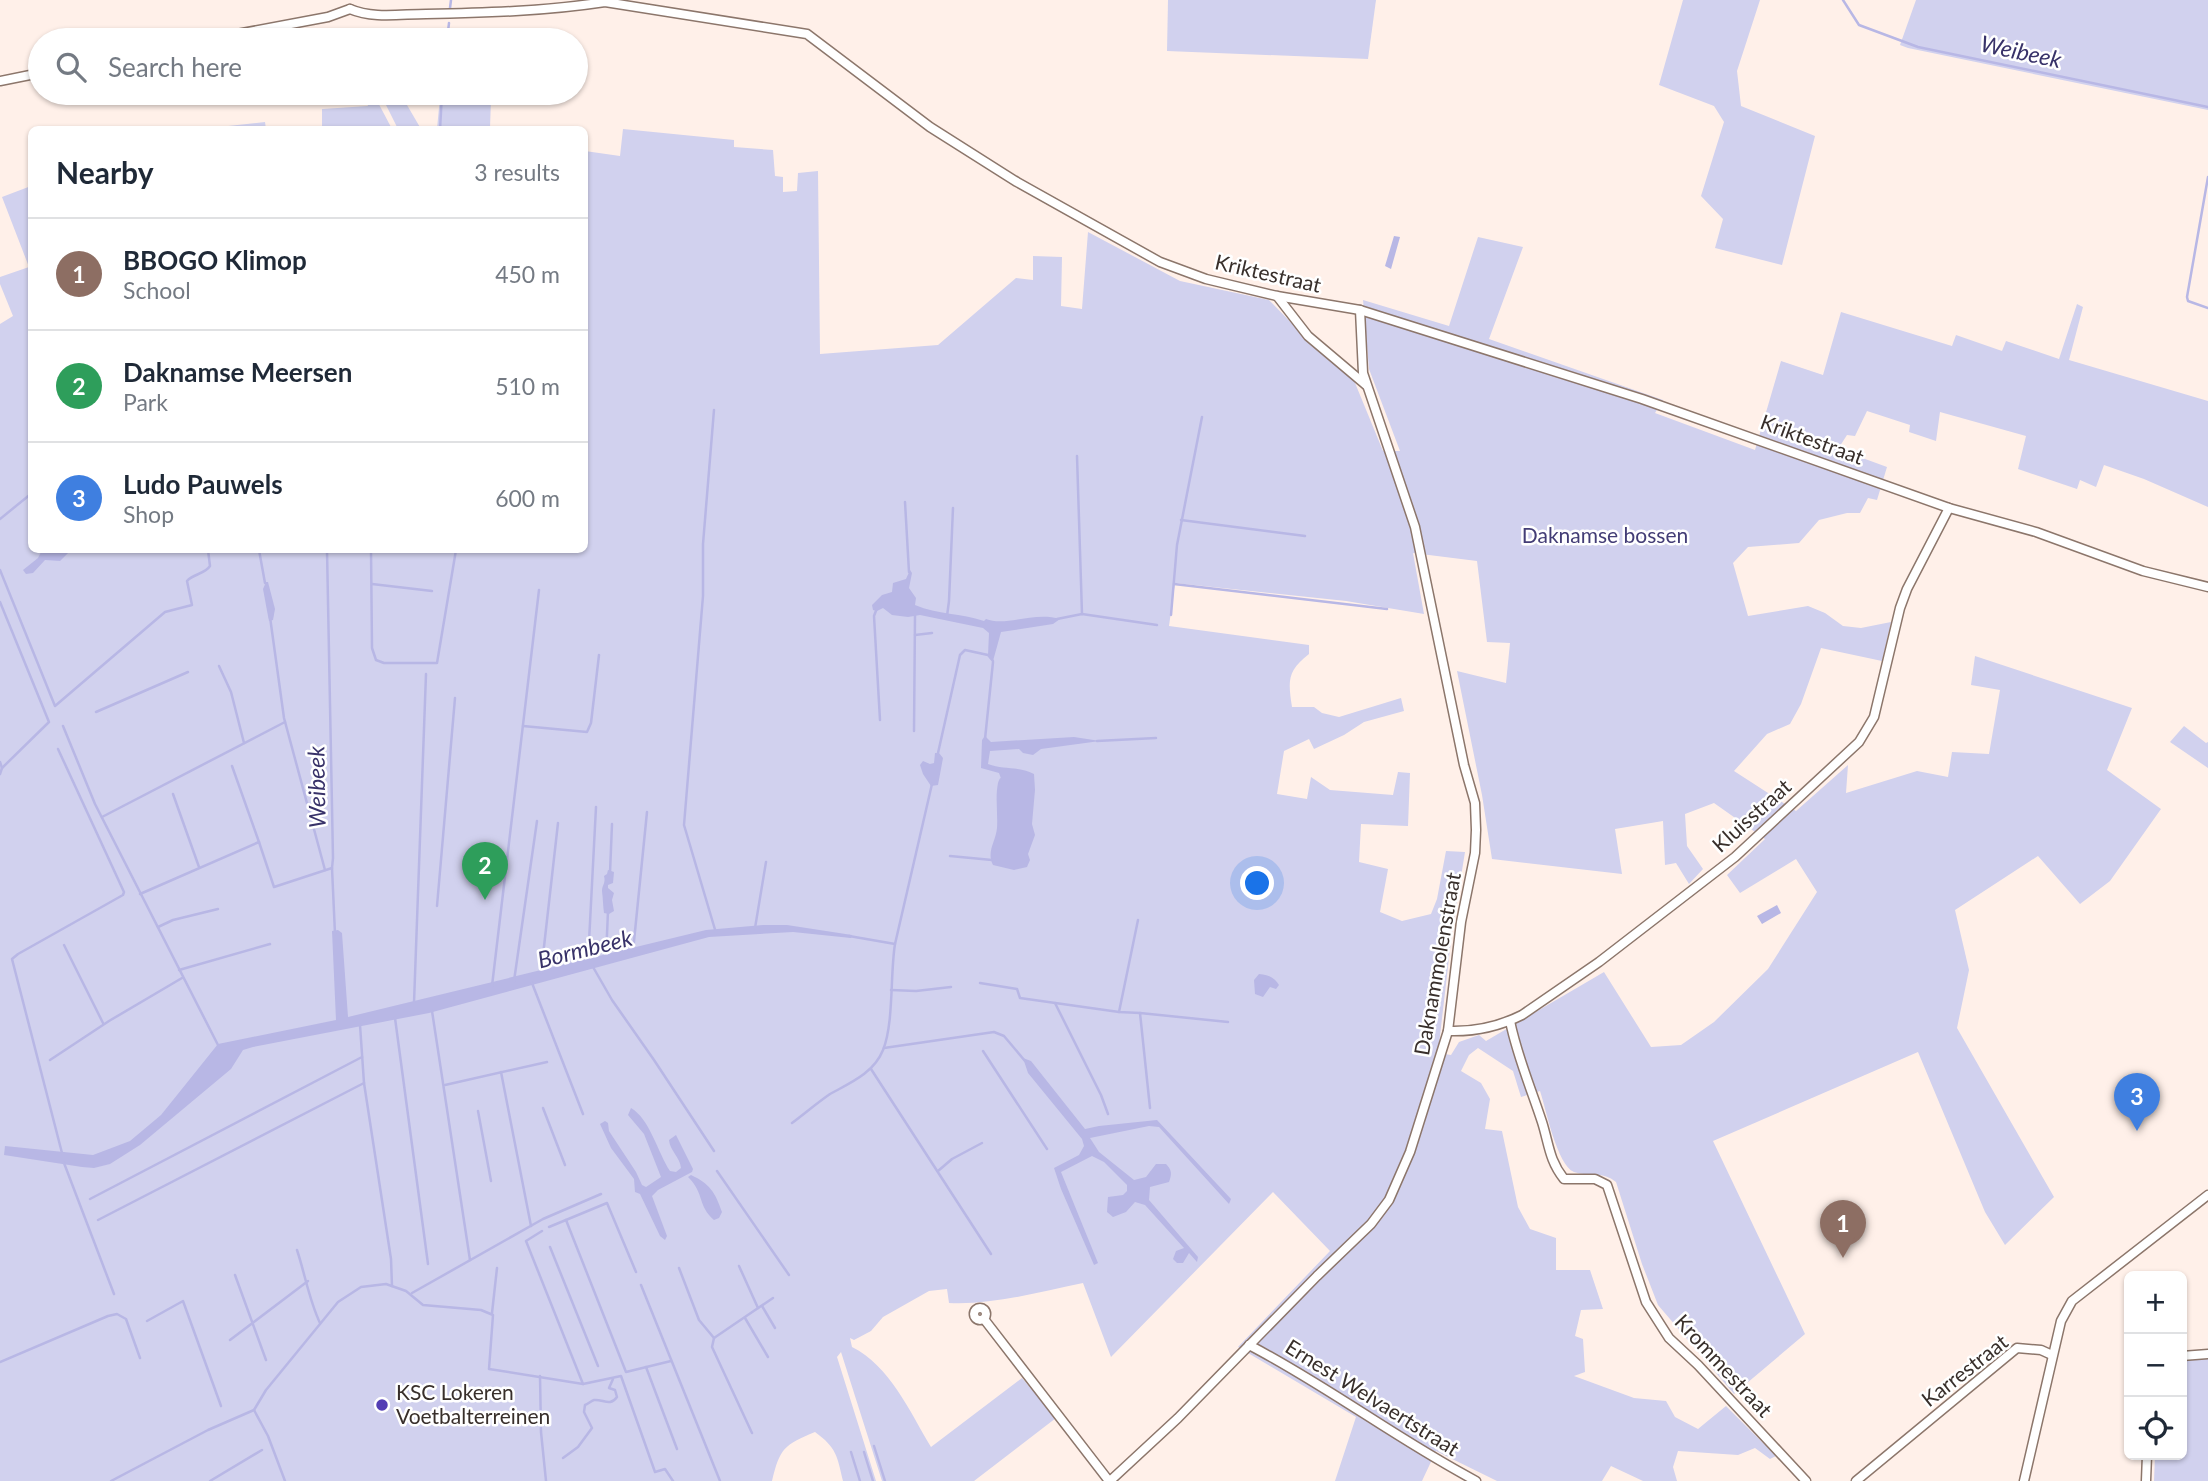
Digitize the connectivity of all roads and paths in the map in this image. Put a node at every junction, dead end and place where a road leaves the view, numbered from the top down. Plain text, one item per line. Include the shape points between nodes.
1 (353, 0) edge
2 (598, 1) edge
3 (350, 9) junction
4 (269, 28) edge
5 (28, 75) edge
6 (0, 81) edge
7 (1277, 296) junction
8 (1360, 310) junction
9 (1367, 385) junction
10 (1949, 508) junction
11 (2208, 587) edge
12 (1510, 1021) junction
13 (1448, 1031) junction
14 (2208, 1195) edge
15 (984, 1319) dead end
16 (1249, 1345) junction
17 (2208, 1354) edge
18 (2052, 1355) junction
19 (2187, 1356) edge
20 (2147, 1460) edge
21 (1110, 1481) edge
22 (1476, 1481) edge
23 (1806, 1481) edge
24 (1856, 1481) edge
25 (2024, 1481) edge
26 (2146, 1481) edge

1 - 3 street
2 - 3 street, Kriktestraat via 449,13 370,15
2 - 7 street, Kriktestraat via 807,34 930,127 1098,228 1206,279
3 - 4 street
5 - 6 street
7 - 8 street, Kriktestraat
7 - 9 street via 1308,336
8 - 9 street, Daknammolenstraat
8 - 10 street, Kriktestraat via 1642,399
9 - 13 street, Daknammolenstraat via 1415,527 1475,803 1475,853
10 - 11 street, Kriktestraat via 2036,532 2143,571
10 - 12 street, Kluisstraat via 1907,589 1874,717 1859,742 1735,857 1599,962
12 - 13 street, Kluisstraat
12 - 23 street, Krommestraat via 1554,1166 1564,1179 1595,1179 1607,1185 1646,1302 1669,1338
13 - 16 street, Daknammolenstraat via 1410,1152 1389,1200 1371,1224
14 - 18 street via 2072,1301
15 - 21 street, Daknammolenstraat
16 - 21 street, Daknammolenstraat
16 - 22 street, Ernest Welvaertstraat
17 - 19 street
18 - 24 street, Karrestraat via 2017,1348
18 - 25 street
20 - 26 street

